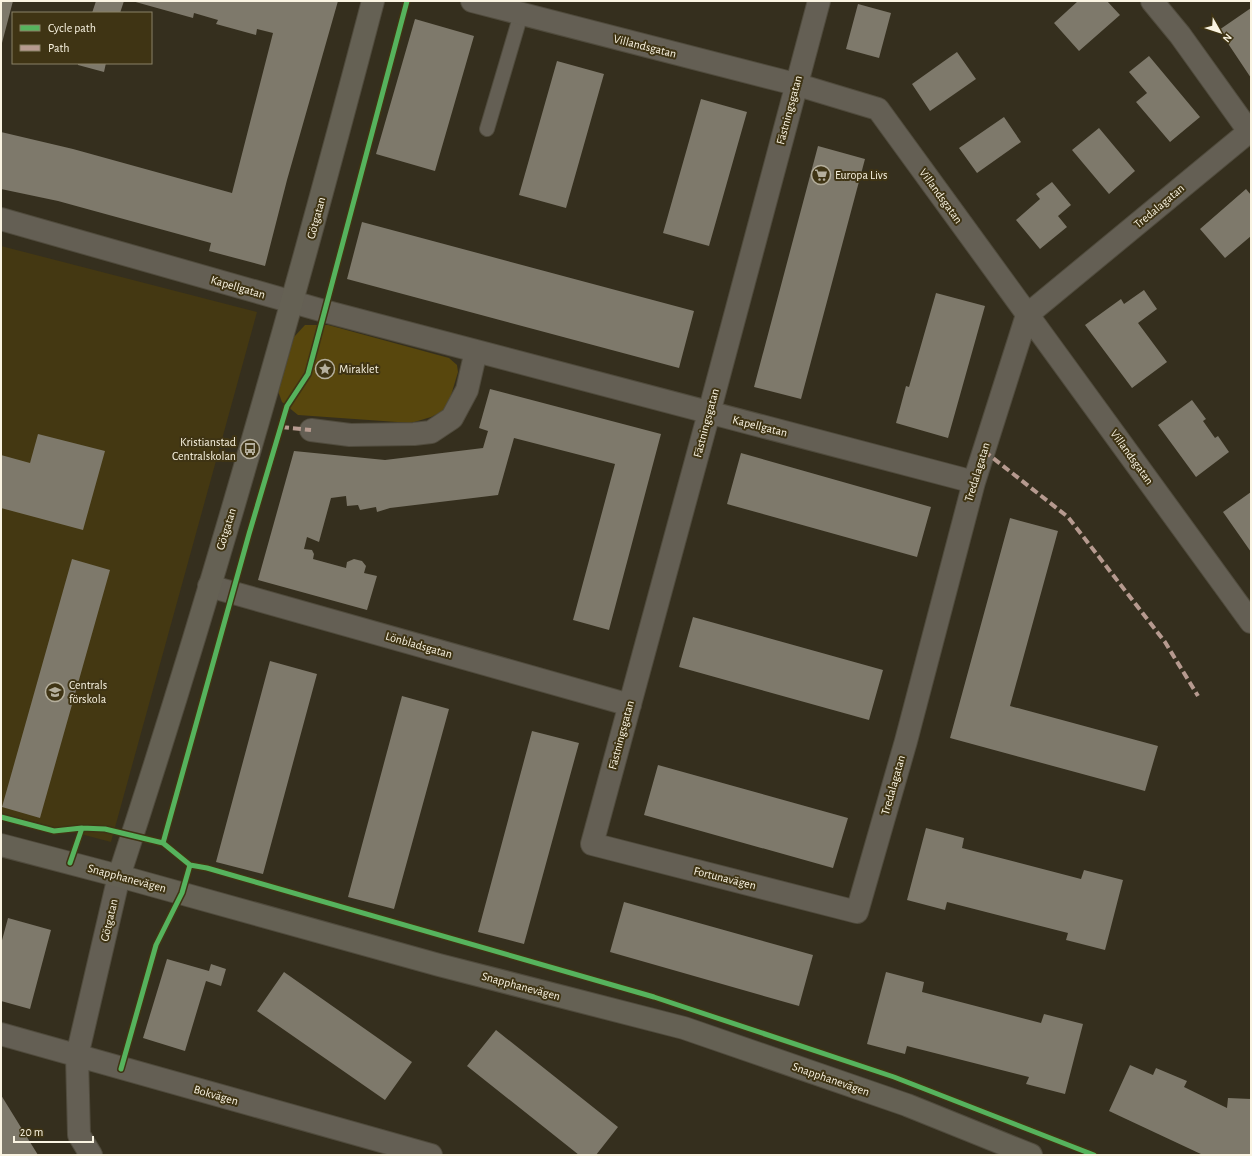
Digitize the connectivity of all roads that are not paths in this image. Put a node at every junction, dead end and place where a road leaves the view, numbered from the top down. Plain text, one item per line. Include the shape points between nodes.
1 (373, 1) edge
2 (472, 1) edge
3 (818, 1) edge
4 (1152, 1) edge
5 (521, 14) junction
6 (795, 84) junction
7 (487, 129) dead end
8 (1250, 131) edge
9 (1, 219) edge
10 (293, 303) junction
11 (1027, 315) junction
12 (476, 352) junction
13 (709, 414) junction
14 (311, 430) dead end
15 (974, 482) junction
16 (209, 586) junction
17 (1251, 622) edge
18 (630, 704) junction
19 (592, 844) joint
20 (1, 845) edge
21 (119, 876) junction
22 (857, 912) joint
23 (1, 1034) edge
24 (77, 1056) junction
25 (91, 1155) edge
26 (431, 1155) edge
27 (1031, 1155) edge

1 - 10 main road, Götgatan
2 - 5 street, Villandsgatan
3 - 6 street, Fästningsgatan
4 - 8 street
5 - 6 street, Villandsgatan
5 - 7 lane
6 - 11 street, Villandsgatan via 878,109
6 - 13 street, Fästningsgatan
8 - 11 street, Tredalagatan
9 - 10 street, Kapellgatan
10 - 12 street, Kapellgatan
10 - 16 main road, Götgatan
11 - 15 street, Tredalagatan
11 - 17 street, Villandsgatan
12 - 13 street, Kapellgatan
12 - 14 street via 466,390 452,418 431,432 350,434
13 - 15 street, Kapellgatan
13 - 18 street, Fästningsgatan
15 - 22 street, Tredalagatan via 906,741
16 - 18 street, Lönbladsgatan
16 - 21 main road, Götgatan via 181,685
18 - 19 street, Fästningsgatan
19 - 22 street, Fortunavägen
20 - 21 main road, Snapphanevägen
21 - 24 street, Götgatan
21 - 27 main road, Snapphanevägen via 440,965 684,1028 907,1105
23 - 24 street, Bokvägen
24 - 25 street, Götgatan via 79,1135
24 - 26 street, Bokvägen

